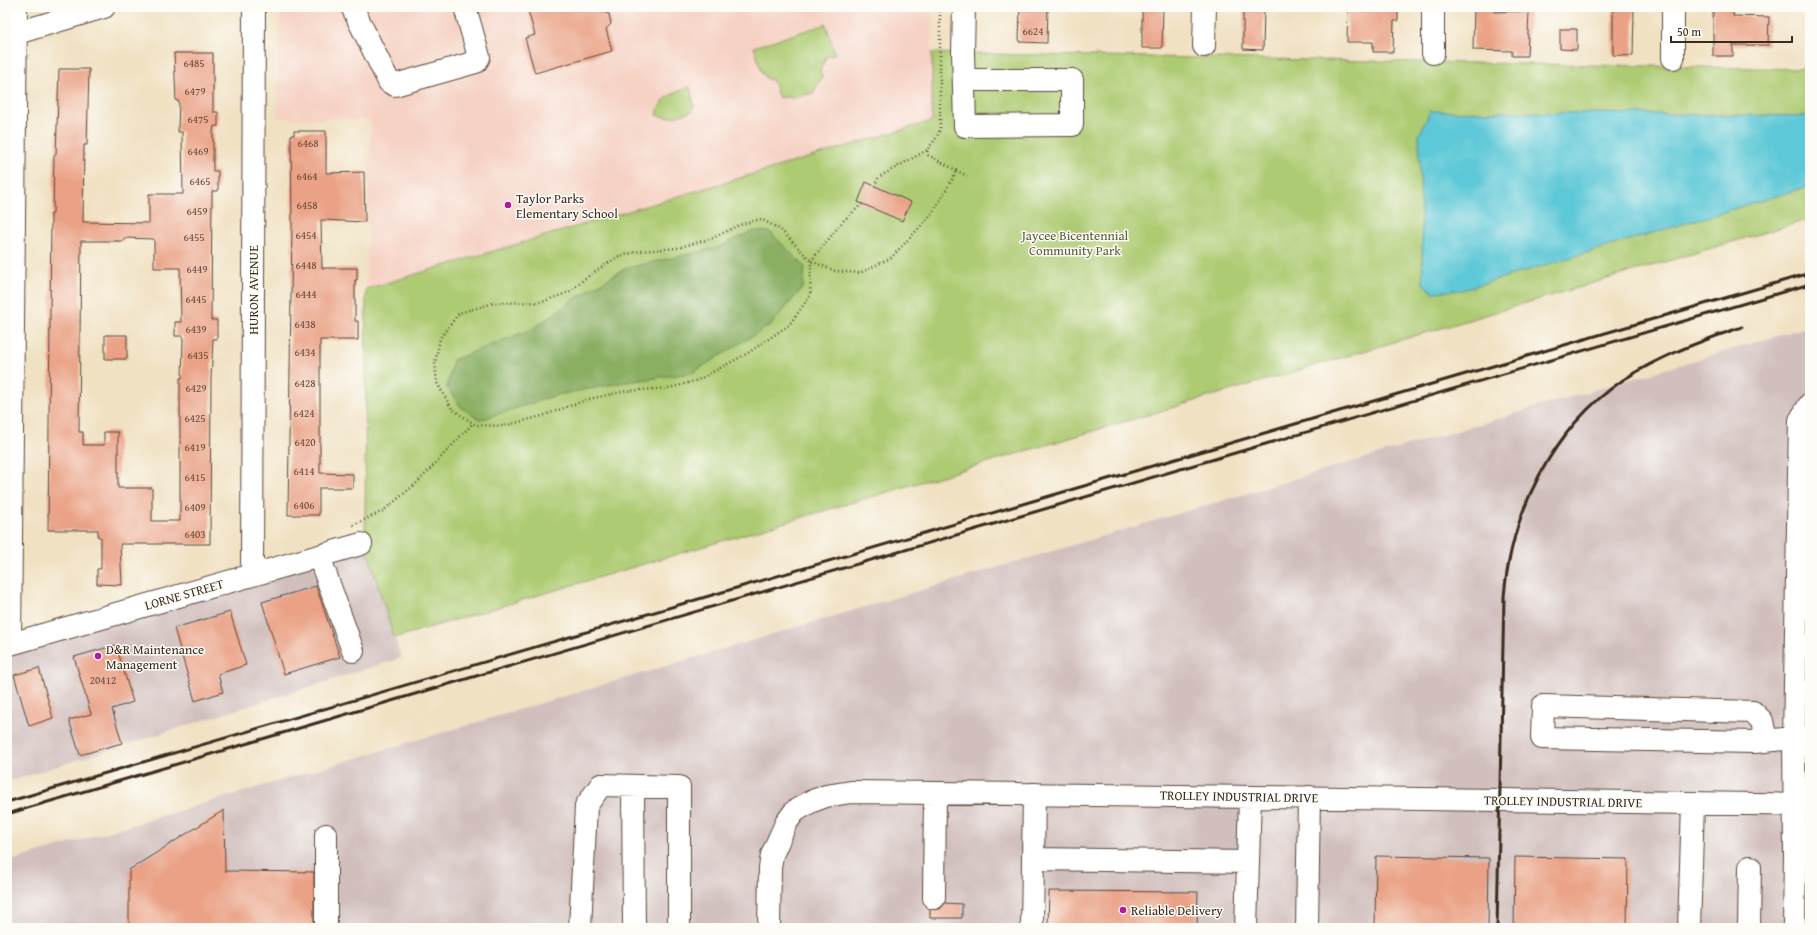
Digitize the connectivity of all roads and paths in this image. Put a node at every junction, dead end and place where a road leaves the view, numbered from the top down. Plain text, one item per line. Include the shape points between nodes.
1 (16, 7) edge
2 (104, 7) edge
3 (254, 7) edge
4 (352, 7) edge
5 (465, 7) edge
6 (940, 7) edge
7 (964, 7) edge
8 (1205, 7) edge
9 (1433, 7) edge
10 (1673, 7) edge
11 (11, 34) edge
12 (1204, 46) dead end
13 (1433, 53) dead end
14 (1673, 58) dead end
15 (965, 80) junction
16 (927, 150) junction
17 (957, 171) junction
18 (967, 176) dead end
19 (874, 186) dead end
20 (862, 204) dead end
21 (811, 261) junction
22 (1810, 404) edge
23 (473, 423) junction
24 (357, 535) joint
25 (318, 556) junction
26 (252, 574) junction
27 (8, 644) edge
28 (354, 651) dead end
29 (1802, 737) edge
30 (1766, 740) junction
31 (633, 786) junction
32 (935, 793) junction
33 (1034, 794) junction
34 (1250, 796) junction
35 (1309, 797) junction
36 (1693, 804) junction
37 (1803, 805) edge
38 (326, 836) dead end
39 (1803, 853) edge
40 (1033, 858) junction
41 (1248, 862) junction
42 (1750, 867) dead end
43 (934, 898) dead end
44 (326, 928) edge
45 (580, 928) edge
46 (634, 928) edge
47 (679, 928) edge
48 (769, 928) edge
49 (1032, 928) edge
50 (1246, 928) edge
51 (1307, 928) edge
52 (1689, 928) edge
53 (1749, 928) edge
54 (1794, 928) edge

1 - 11 street
2 - 11 street
3 - 26 street, HURON AVENUE
4 - 5 street via 389,82 395,85 479,60
6 - 16 path via 940,129
7 - 15 street
8 - 12 street
9 - 13 street
10 - 14 street
11 - 27 street
15 - 15 street via 965,126 1072,125 1072,80
16 - 17 path via 928,156
16 - 19 path via 879,177
17 - 18 path
17 - 21 path via 932,214 891,258 860,273 835,271
20 - 21 path via 844,220
21 - 23 path via 810,296 789,325 748,353 698,380 670,388 589,399 504,426
21 - 23 path via 782,230 761,219 739,225 713,238 677,248 640,251 619,256 569,292 542,302 494,303 459,313 440,338 435,363 437,383 452,409
22 - 29 street via 1800,420
23 - 24 path via 418,482
24 - 25 street, LORNE STREET
25 - 26 street, LORNE STREET
25 - 28 street
26 - 27 street, LORNE STREET
29 - 30 street
29 - 37 street
30 - 30 street via 1755,742 1542,738 1543,706 1753,712 1762,721
31 - 45 street via 601,785 586,806
31 - 46 street
31 - 47 street via 679,787
32 - 33 street, TROLLEY INDUSTRIAL DRIVE
32 - 43 street
32 - 48 street, TROLLEY INDUSTRIAL DRIVE via 851,792 826,796 795,811 786,823 772,854
33 - 34 street, TROLLEY INDUSTRIAL DRIVE
33 - 40 street
34 - 35 street, TROLLEY INDUSTRIAL DRIVE
34 - 41 street
35 - 36 street, TROLLEY INDUSTRIAL DRIVE
35 - 51 street
36 - 37 street, TROLLEY INDUSTRIAL DRIVE
36 - 52 street
37 - 39 street
38 - 44 street
39 - 54 street
40 - 41 street
40 - 49 street
41 - 50 street
42 - 53 street

